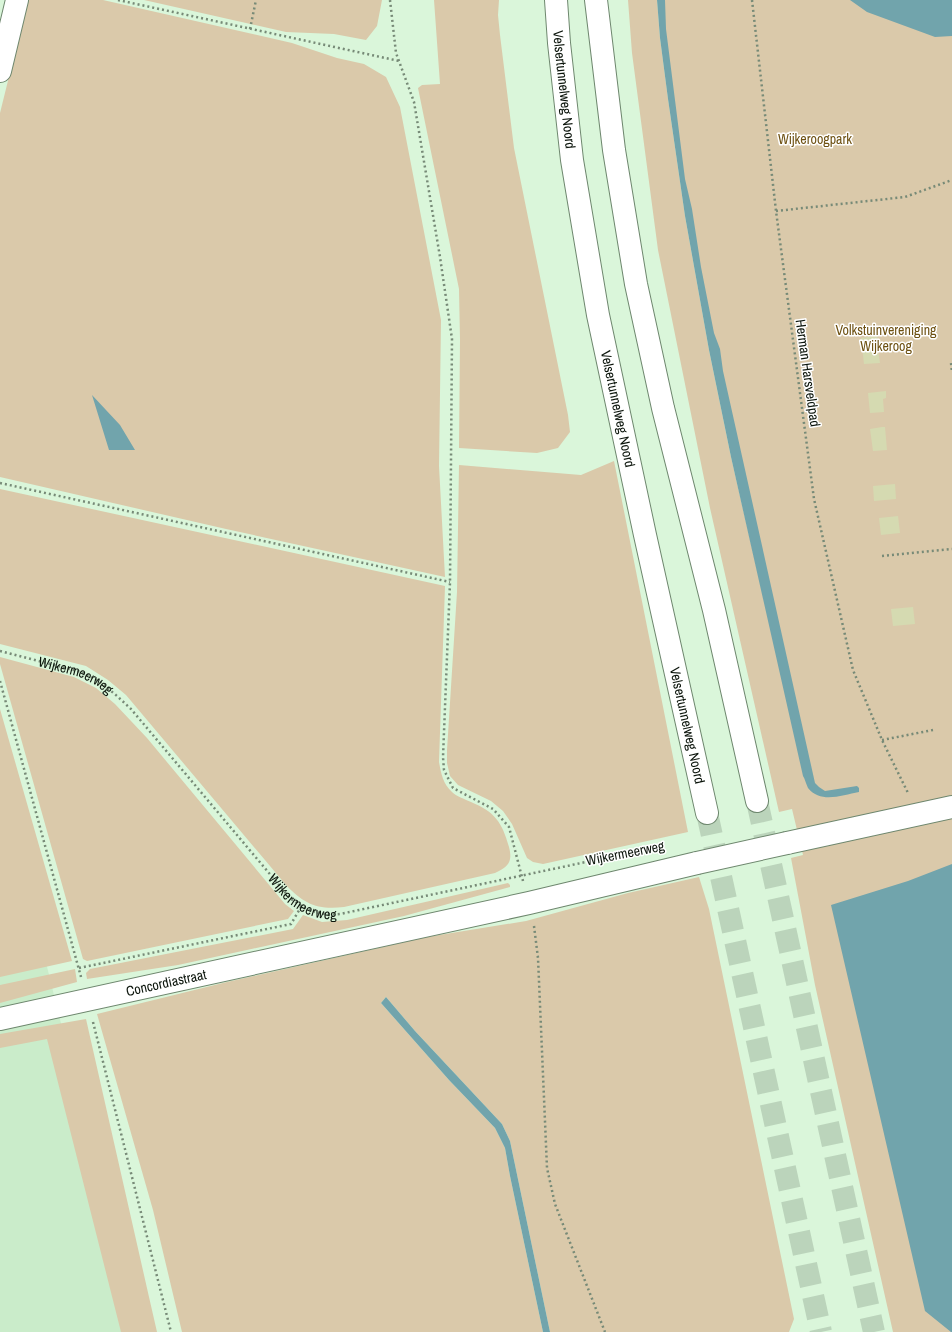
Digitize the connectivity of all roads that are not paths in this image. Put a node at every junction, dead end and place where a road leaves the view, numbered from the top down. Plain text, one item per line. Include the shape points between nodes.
1 (17, 0) edge
2 (556, 0) edge
3 (596, 0) edge
4 (0, 71) edge
5 (757, 802) tunnel mouth
6 (952, 807) edge
7 (707, 813) tunnel mouth
8 (331, 947) joint
9 (0, 1019) edge

1 - 4 main road
2 - 7 main road, Velsertunnelweg Noord via 572,160 598,315
3 - 5 main road via 614,150 636,284
6 - 8 main road, Wijkermeerweg, bridge
8 - 9 main road, Concordiastraat

